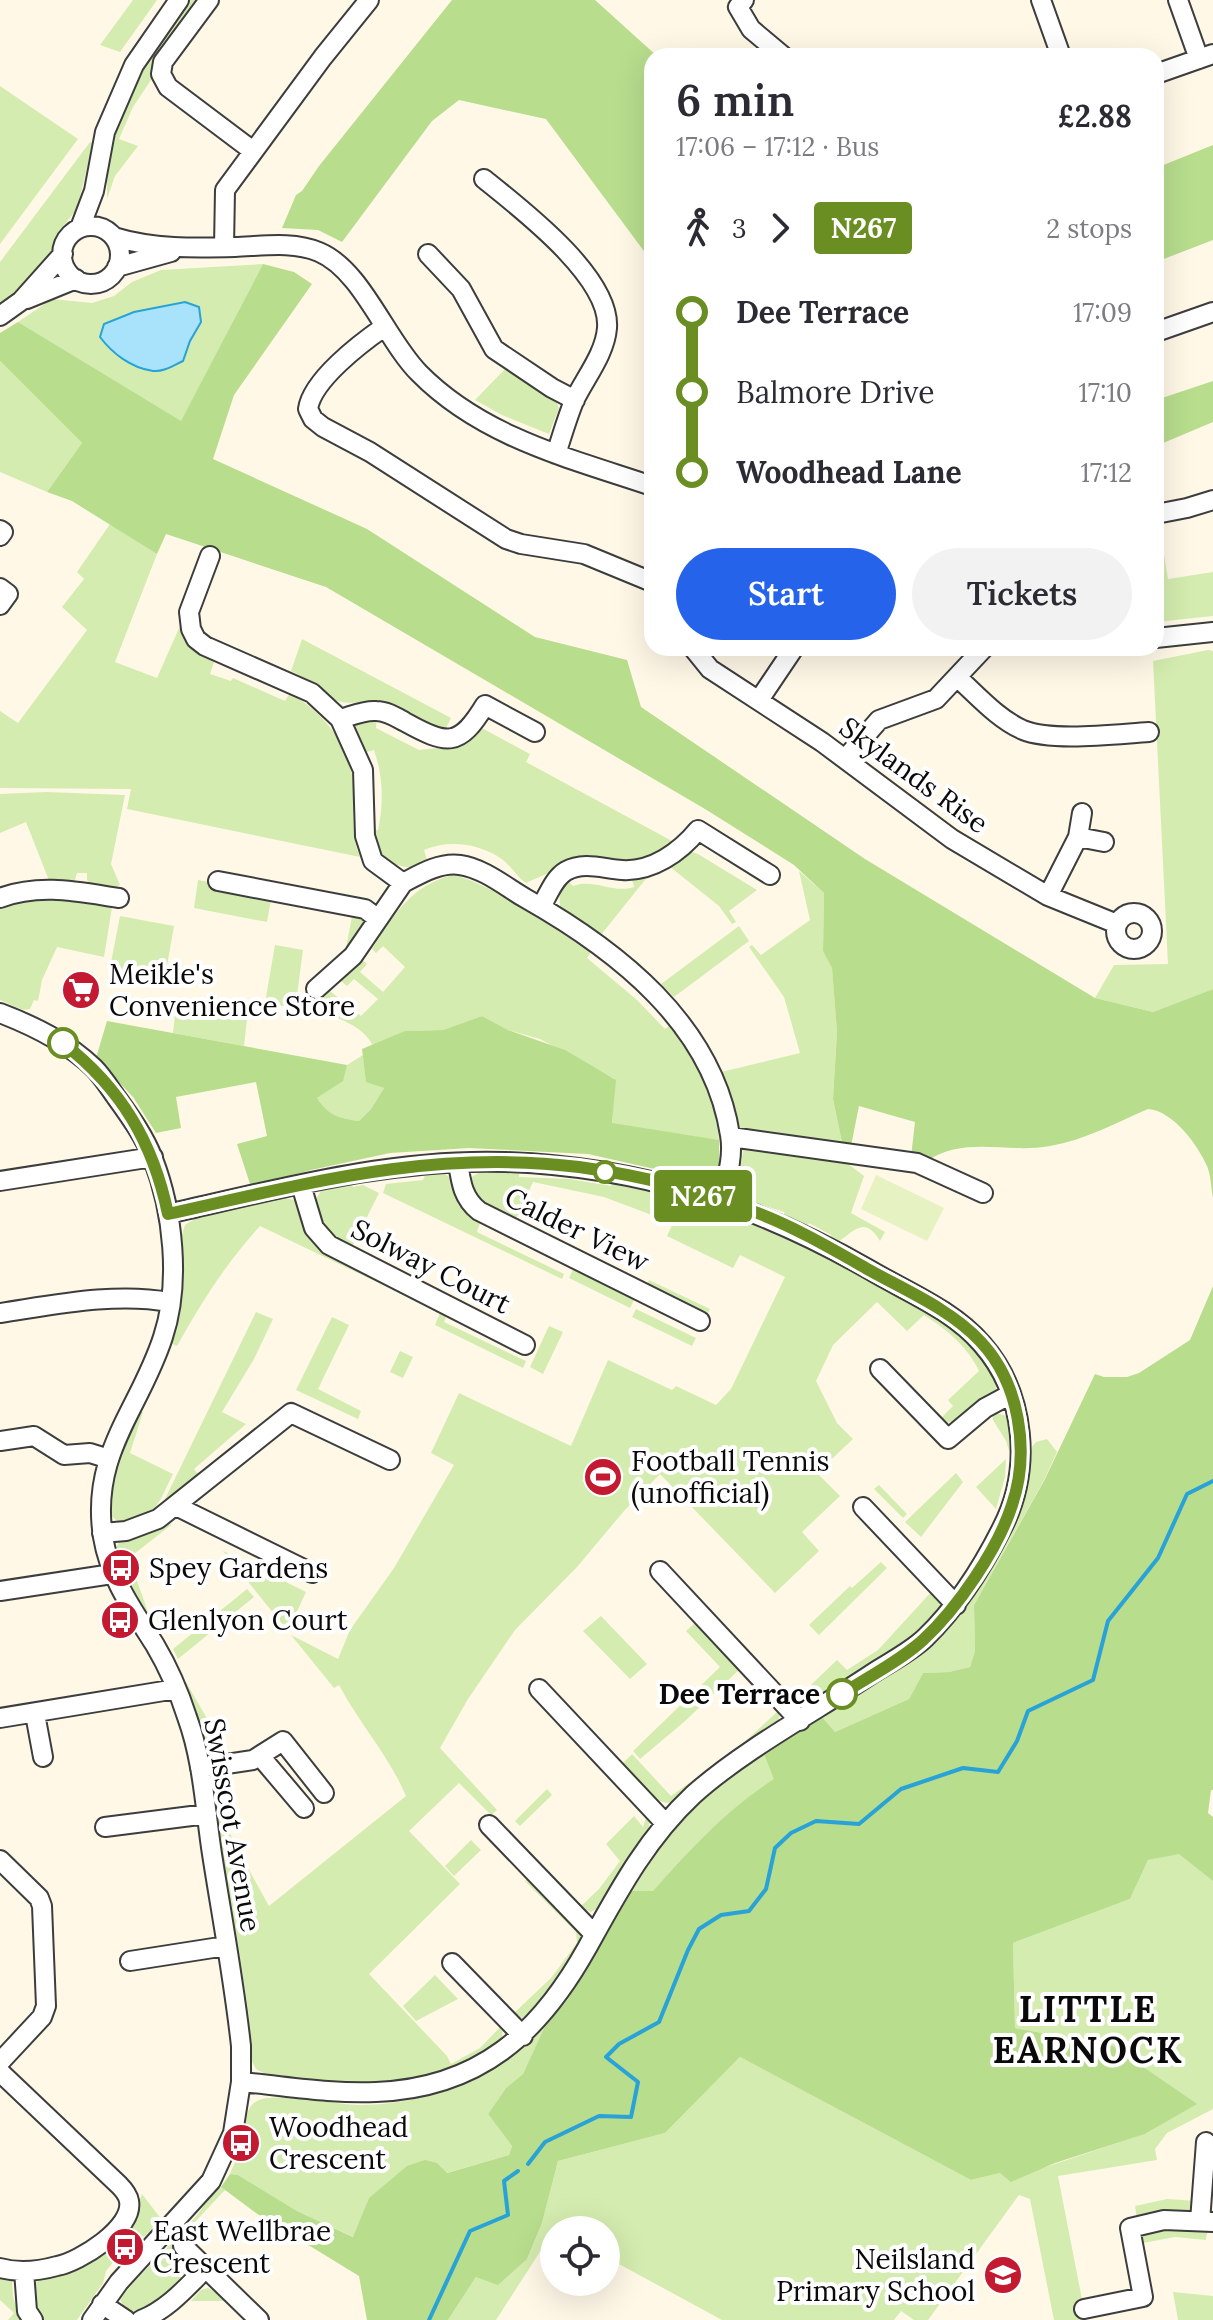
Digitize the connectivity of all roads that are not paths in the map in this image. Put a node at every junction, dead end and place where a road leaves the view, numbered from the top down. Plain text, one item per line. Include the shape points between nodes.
1 (179, 0) edge
2 (209, 0) edge
3 (369, 0) edge
4 (1041, 0) edge
5 (1178, 0) edge
6 (734, 3) edge
7 (774, 48) edge
8 (1058, 48) edge
9 (1206, 56) edge
10 (1164, 71) edge
11 (253, 151) junction
12 (484, 179) dead end
13 (94, 191) junction
14 (80, 228) junction
15 (111, 234) junction
16 (224, 247) junction
17 (197, 248) junction
18 (63, 254) junction
19 (428, 254) dead end
20 (117, 267) junction
21 (76, 279) junction
22 (21, 301) junction
23 (1213, 312) edge
24 (0, 316) edge
25 (384, 327) junction
26 (1164, 329) edge
27 (575, 400) junction
28 (556, 454) junction
29 (644, 483) edge
30 (1213, 500) edge
31 (1164, 512) edge
32 (210, 556) dead end
33 (644, 579) edge
34 (0, 588) edge
35 (0, 605) edge
36 (1213, 632) edge
37 (1164, 637) edge
38 (699, 656) edge
39 (789, 656) edge
40 (977, 656) edge
41 (958, 678) junction
42 (759, 700) junction
43 (340, 719) junction
44 (535, 732) dead end
45 (1149, 732) dead end
46 (845, 759) junction
47 (1082, 813) dead end
48 (1078, 837) junction
49 (1104, 842) dead end
50 (770, 875) dead end
51 (218, 881) dead end
52 (403, 883) junction
53 (1048, 896) junction
54 (0, 898) edge
55 (119, 898) dead end
56 (541, 907) junction
57 (377, 918) junction
58 (1117, 924) dead end
59 (316, 989) dead end
60 (0, 1013) edge
61 (731, 1137) junction
62 (153, 1157) junction
63 (458, 1163) junction
64 (0, 1181) edge
65 (301, 1185) junction
66 (983, 1193) dead end
67 (721, 1201) junction
68 (168, 1214) junction
69 (169, 1302) junction
70 (0, 1313) edge
71 (700, 1321) dead end
72 (525, 1345) dead end
73 (880, 1369) dead end
74 (1011, 1394) junction
75 (0, 1441) edge
76 (109, 1459) junction
77 (390, 1460) dead end
78 (176, 1506) junction
79 (863, 1507) dead end
80 (102, 1533) junction
81 (660, 1571) dead end
82 (312, 1573) dead end
83 (112, 1574) junction
84 (0, 1591) edge
85 (956, 1605) junction
86 (176, 1689) junction
87 (539, 1689) dead end
88 (35, 1714) junction
89 (0, 1718) edge
90 (800, 1721) junction
91 (260, 1756) junction
92 (43, 1757) dead end
93 (200, 1768) junction
94 (324, 1793) dead end
95 (304, 1808) dead end
96 (207, 1814) junction
97 (665, 1823) junction
98 (489, 1825) dead end
99 (105, 1827) dead end
100 (0, 1860) edge
101 (594, 1934) junction
102 (226, 1946) junction
103 (130, 1961) dead end
104 (452, 1963) dead end
105 (523, 2036) junction
106 (0, 2062) edge
107 (0, 2072) edge
108 (241, 2082) junction
109 (1206, 2142) dead end
110 (1207, 2222) edge
111 (183, 2246) dead end
112 (0, 2268) edge
113 (205, 2269) junction
114 (24, 2271) junction
115 (102, 2304) junction
116 (1084, 2309) dead end
117 (33, 2320) edge
118 (92, 2320) edge
119 (126, 2320) edge
120 (141, 2320) edge
121 (259, 2320) edge

1 - 13 street via 134,65 105,132
2 - 11 street via 163,62 161,74 168,87
3 - 11 street
4 - 8 street
5 - 9 street
6 - 7 street via 751,29
9 - 10 street
11 - 16 street via 225,190
12 - 27 street via 540,223 575,262 605,308 603,345
13 - 14 street
13 - 15 street
14 - 15 street
14 - 18 street via 65,243
15 - 17 street
15 - 20 street via 120,256
16 - 17 street
16 - 25 street via 299,245 336,260
17 - 20 street
18 - 21 street
18 - 22 street
19 - 27 street via 461,289 494,349
20 - 21 street via 99,282
21 - 22 street
22 - 24 street
23 - 26 street
25 - 28 street via 415,370 459,409
25 - 33 street via 347,353 311,398 308,409 313,419 512,542 584,554
27 - 28 street
28 - 29 street
30 - 31 street
32 - 43 street via 189,612 196,639 312,693
34 - 35 street via 8,594
36 - 37 street
38 - 42 street, Skylands Rise via 710,669
39 - 42 street
40 - 41 street
41 - 45 street via 1025,731
41 - 46 street via 936,699 879,720
42 - 46 street, Skylands Rise
43 - 44 street via 376,710 448,739 462,736 485,705
43 - 52 street via 363,770 365,836 373,861
46 - 53 street, Skylands Rise via 921,818
47 - 48 street
48 - 49 street
48 - 53 street
50 - 56 street via 698,830 672,855 646,866 581,866 566,871
51 - 57 street via 365,909
52 - 56 street via 445,865 461,865
52 - 57 street
53 - 58 street, Skylands Rise
54 - 55 street via 56,889
56 - 61 street via 626,965 671,1009 715,1085
57 - 59 street via 353,956
60 - 62 street, Swisscot Avenue via 63,1043 95,1069
61 - 66 street via 917,1163
61 - 67 street
62 - 64 street
62 - 68 street, Swisscot Avenue
63 - 65 street via 361,1172
63 - 67 street via 577,1167 649,1179
63 - 71 street, Calder View via 468,1202 479,1211
65 - 68 street
65 - 72 street, Solway Court via 314,1228 329,1245
67 - 74 street via 850,1258 935,1307 980,1341
68 - 69 street, Swisscot Avenue via 173,1279
69 - 70 street via 147,1298
69 - 76 street, Swisscot Avenue via 164,1335
73 - 74 street via 948,1439
74 - 85 street via 1021,1434 1012,1506
75 - 76 street via 34,1436 64,1455 90,1453
76 - 80 street, Swisscot Avenue
77 - 78 street via 291,1413
78 - 80 street via 143,1526
78 - 82 street
79 - 85 street
80 - 83 street, Swisscot Avenue
81 - 90 street
83 - 84 street
83 - 86 street, Swisscot Avenue
85 - 90 street via 921,1642
86 - 88 street
86 - 93 street, Swisscot Avenue
87 - 97 street
88 - 89 street
88 - 92 street
90 - 97 street via 729,1767
91 - 93 street
91 - 94 street via 283,1741
91 - 95 street
93 - 96 street, Swisscot Avenue
96 - 99 street
96 - 102 street, Swisscot Avenue
97 - 101 street
98 - 101 street
100 - 106 street via 42,1906 46,2006
101 - 105 street via 565,1987
102 - 103 street
102 - 108 street, Swisscot Avenue
104 - 105 street
105 - 108 street via 481,2063 419,2087 374,2092
107 - 114 street via 129,2200 118,2228 88,2253 60,2266
108 - 115 street, Swisscot Avenue via 233,2133 211,2181
109 - 110 street
110 - 116 street via 1164,2220 1130,2228 1143,2297
111 - 113 street
112 - 114 street
113 - 120 street via 155,2314
113 - 121 street
114 - 117 street via 27,2311
115 - 118 street, Swisscot Avenue
115 - 119 street

